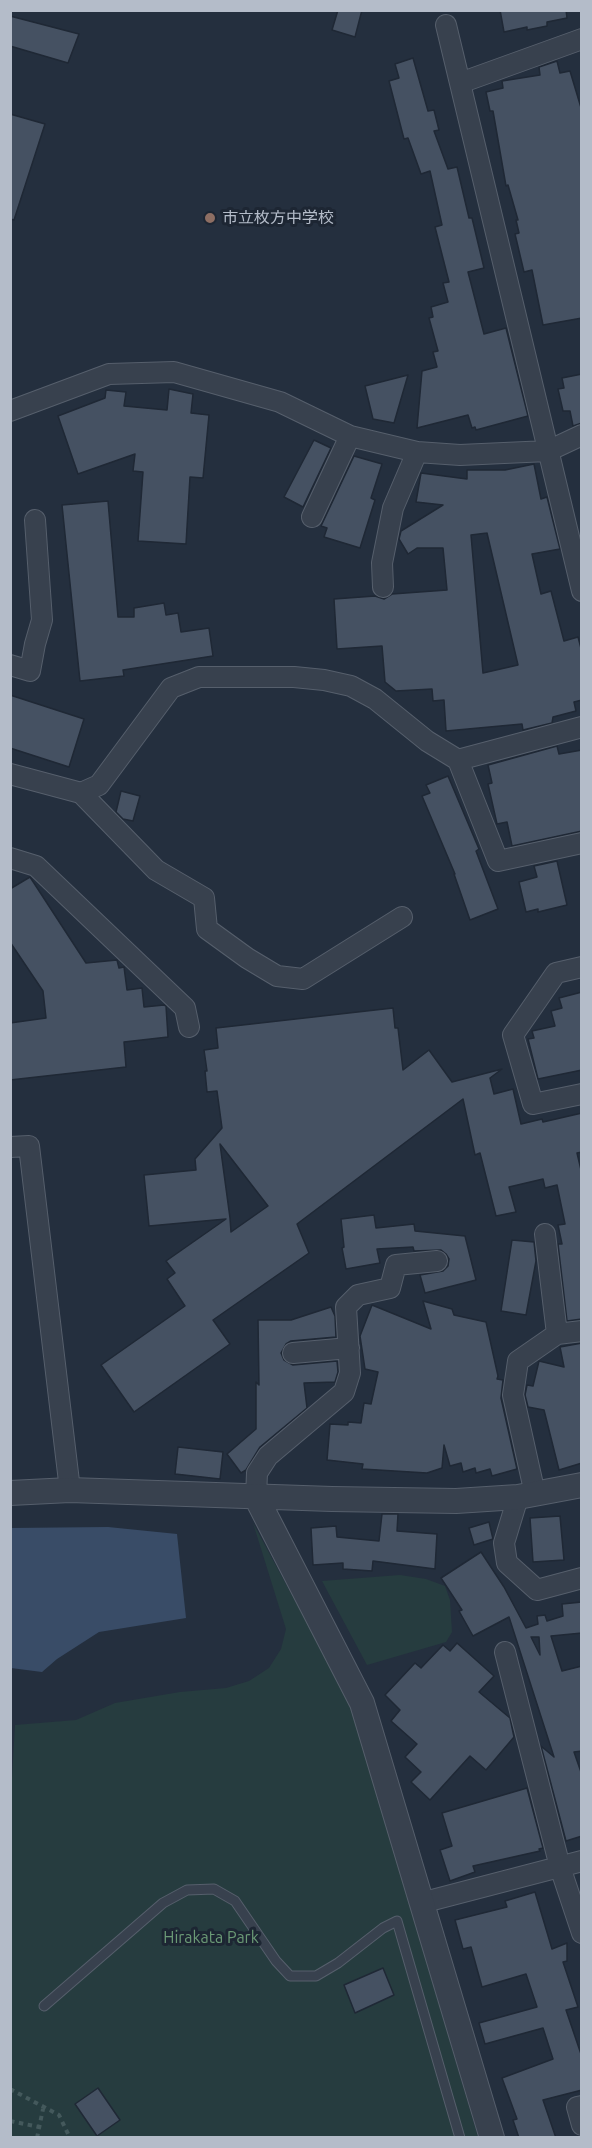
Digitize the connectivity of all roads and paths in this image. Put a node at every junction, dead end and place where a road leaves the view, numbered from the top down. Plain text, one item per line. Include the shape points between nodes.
1 (446, 26) dead end
2 (582, 39) edge
3 (460, 83) junction
4 (10, 411) edge
5 (582, 435) edge
6 (350, 436) junction
7 (548, 451) junction
8 (417, 452) junction
9 (312, 517) dead end
10 (35, 520) dead end
11 (383, 587) dead end
12 (582, 591) edge
13 (10, 664) edge
14 (582, 727) edge
15 (458, 760) junction
16 (10, 774) edge
17 (81, 793) junction
18 (582, 843) edge
19 (10, 858) edge
20 (402, 917) dead end
21 (582, 967) edge
22 (189, 1028) dead end
23 (582, 1094) edge
24 (10, 1147) edge
25 (545, 1234) dead end
26 (437, 1261) dead end
27 (582, 1331) edge
28 (557, 1334) junction
29 (349, 1348) junction
30 (293, 1353) dead end
31 (582, 1485) edge
32 (70, 1490) junction
33 (10, 1492) edge
34 (527, 1496) junction
35 (256, 1497) junction
36 (582, 1578) edge
37 (505, 1652) dead end
38 (582, 1861) edge
39 (560, 1867) junction
40 (421, 1903) junction
41 (582, 1933) edge
42 (44, 2006) dead end
43 (10, 2089) edge
44 (582, 2106) edge
45 (43, 2109) junction
46 (10, 2121) edge
47 (582, 2125) edge
48 (39, 2127) junction
49 (37, 2138) edge
50 (70, 2138) edge
51 (460, 2138) edge
52 (492, 2138) edge

1 - 3 street
2 - 3 street
3 - 7 street
4 - 6 street via 109,374 174,372 279,402
5 - 7 street
6 - 8 street
6 - 9 street
7 - 8 street via 460,455
7 - 12 street
8 - 11 street via 393,508 382,563
10 - 13 street via 42,620 30,671
14 - 15 street
15 - 17 street via 351,686 294,677 199,677 171,688 99,785
15 - 18 street via 498,861
16 - 17 street
17 - 20 street via 156,870 204,898 207,929 278,976 303,979
19 - 22 street via 36,866 185,1008
21 - 23 street via 556,973 513,1035 533,1104
24 - 32 street via 29,1146
25 - 28 street
26 - 29 street via 396,1265 390,1288 358,1295 346,1307
27 - 28 street
28 - 34 street via 518,1361 513,1395
29 - 30 street
29 - 35 street via 350,1373 344,1392 268,1456 256,1473
31 - 34 street
32 - 33 street
32 - 35 street
34 - 35 street via 456,1501
34 - 36 street via 504,1544 507,1563 537,1590
35 - 40 street via 324,1637 362,1702
37 - 39 street
38 - 39 street
39 - 40 street
39 - 41 street
40 - 52 street
42 - 51 lane via 163,1903 187,1890 214,1889 235,1901 290,1976 316,1976 397,1921
43 - 45 path
44 - 47 street via 577,2107
45 - 48 path
45 - 50 path via 59,2115
46 - 48 path
48 - 49 path

